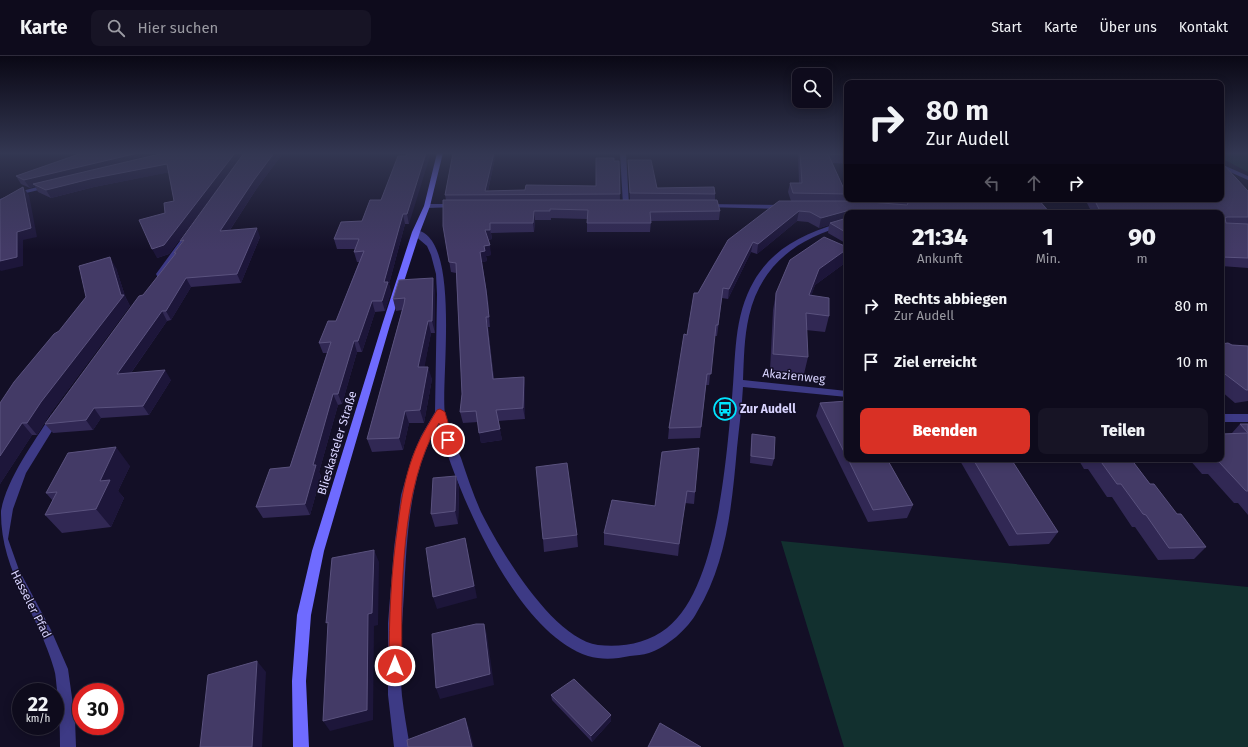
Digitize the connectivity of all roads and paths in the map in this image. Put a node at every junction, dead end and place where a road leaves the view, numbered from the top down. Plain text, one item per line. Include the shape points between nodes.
1 (53, 185) edge
2 (432, 185) edge
3 (625, 185) edge
4 (0, 202) edge
5 (618, 205) edge
6 (626, 205) junction
7 (634, 205) edge
8 (427, 206) junction
9 (459, 206) edge
10 (697, 206) edge
11 (790, 207) edge
12 (844, 224) edge
13 (416, 232) junction
14 (187, 237) edge
15 (155, 281) edge
16 (738, 383) junction
17 (844, 394) edge
18 (59, 412) edge
19 (440, 412) junction
20 (1224, 418) edge
21 (1248, 418) edge
22 (68, 747) edge
23 (301, 747) edge
24 (402, 747) edge

1 - 4 street via 20,193
2 - 8 main road, Blieskasteler Straße
3 - 6 street
5 - 6 street
6 - 7 street
8 - 9 street
8 - 13 main road, Blieskasteler Straße
10 - 11 street
12 - 16 street via 830,226 790,245 774,259 761,276 744,312
13 - 19 street via 431,246 441,284
13 - 23 main road, Blieskasteler Straße via 316,558 304,615 299,681
14 - 15 street
16 - 17 street, Akazienweg
16 - 19 street via 725,513 714,562 697,600 681,625 664,641 627,653 599,652 581,647 537,610 505,567 474,508
18 - 22 street, Hasseler Pfad via 22,472 6,509 2,539 13,571 61,669 68,719
19 - 24 street via 417,457 407,494 400,548 395,623 395,695
20 - 21 street

